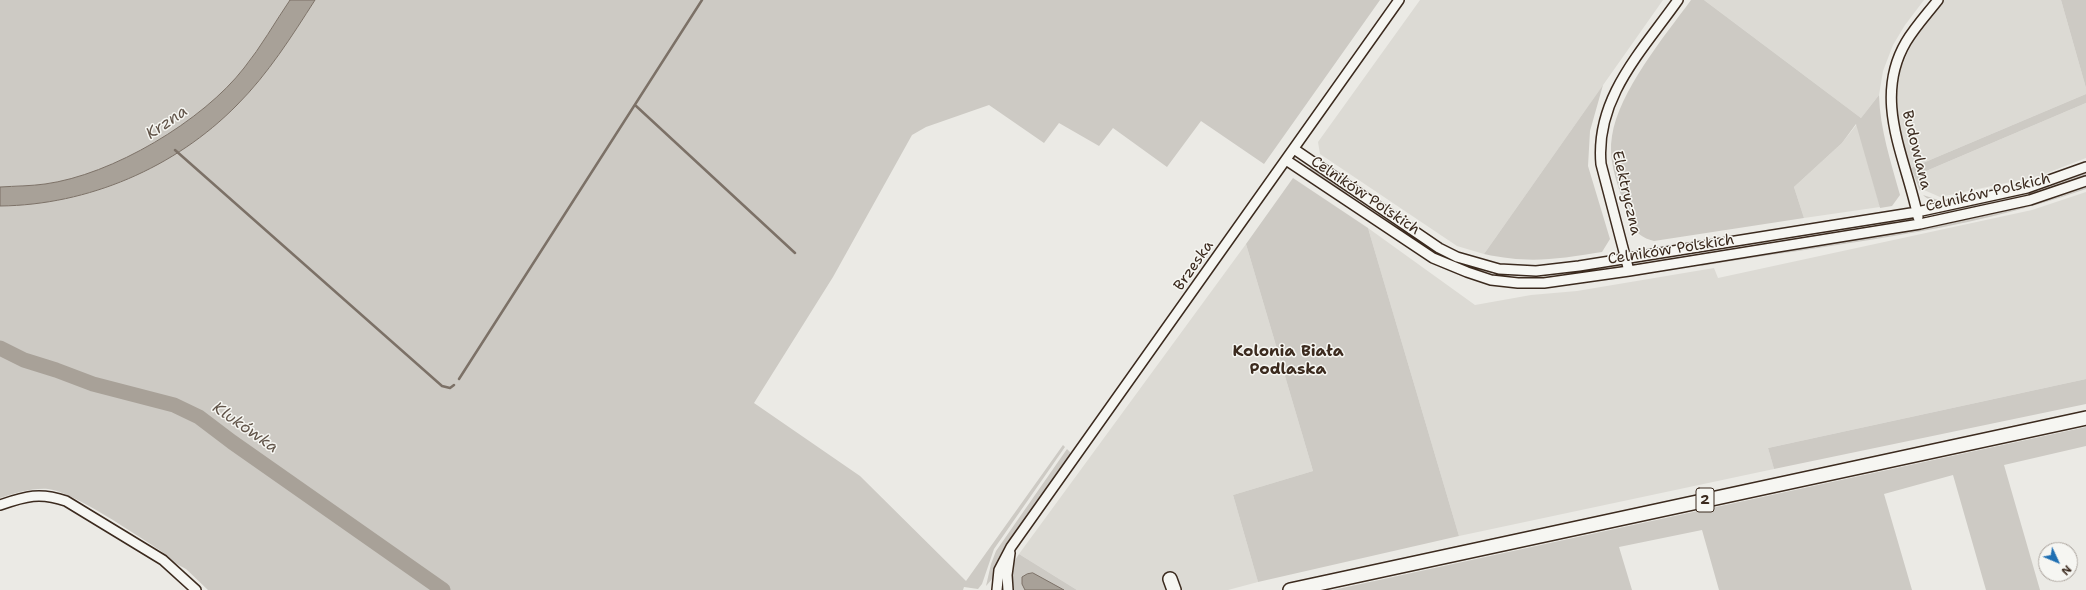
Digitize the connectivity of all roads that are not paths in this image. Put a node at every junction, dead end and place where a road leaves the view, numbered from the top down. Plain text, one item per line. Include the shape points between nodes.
1 (1400, 0) edge
2 (1678, 0) edge
3 (1938, 0) edge
4 (1294, 149) junction
5 (1286, 160) junction
6 (2086, 167) edge
7 (2086, 180) edge
8 (1917, 212) junction
9 (1920, 224) junction
10 (1457, 257) junction
11 (1627, 258) junction
12 (1453, 267) junction
13 (1629, 271) junction
14 (2086, 418) edge
15 (0, 505) edge
16 (1010, 547) junction
17 (196, 590) edge
18 (997, 590) edge
19 (1008, 590) edge
20 (1290, 590) edge

1 - 4 street, Brzeska
2 - 11 street, Elektryczna via 1621,81 1608,106 1602,126 1601,164
3 - 8 street, Budowlana via 1906,42 1894,72 1890,99 1896,137
4 - 5 street, Brzeska
4 - 10 street, Celników Polskich via 1406,227
5 - 12 street, Celników Polskich via 1433,258
5 - 16 street, Brzeska
6 - 8 street, Celników Polskich via 2027,188
7 - 9 street, Celników Polskich via 2030,200
8 - 9 street, Budowlana
8 - 11 street, Celników Polskich
9 - 13 street, Celników Polskich
10 - 11 street, Celników Polskich via 1517,271
10 - 12 street
11 - 13 street, Elektryczna
12 - 13 street, Celników Polskich via 1491,280 1518,283 1544,283
14 - 20 highway, 2
15 - 17 street via 36,495 66,501 163,560
16 - 18 street, Brzeska via 999,570
16 - 19 street, Brzeska

